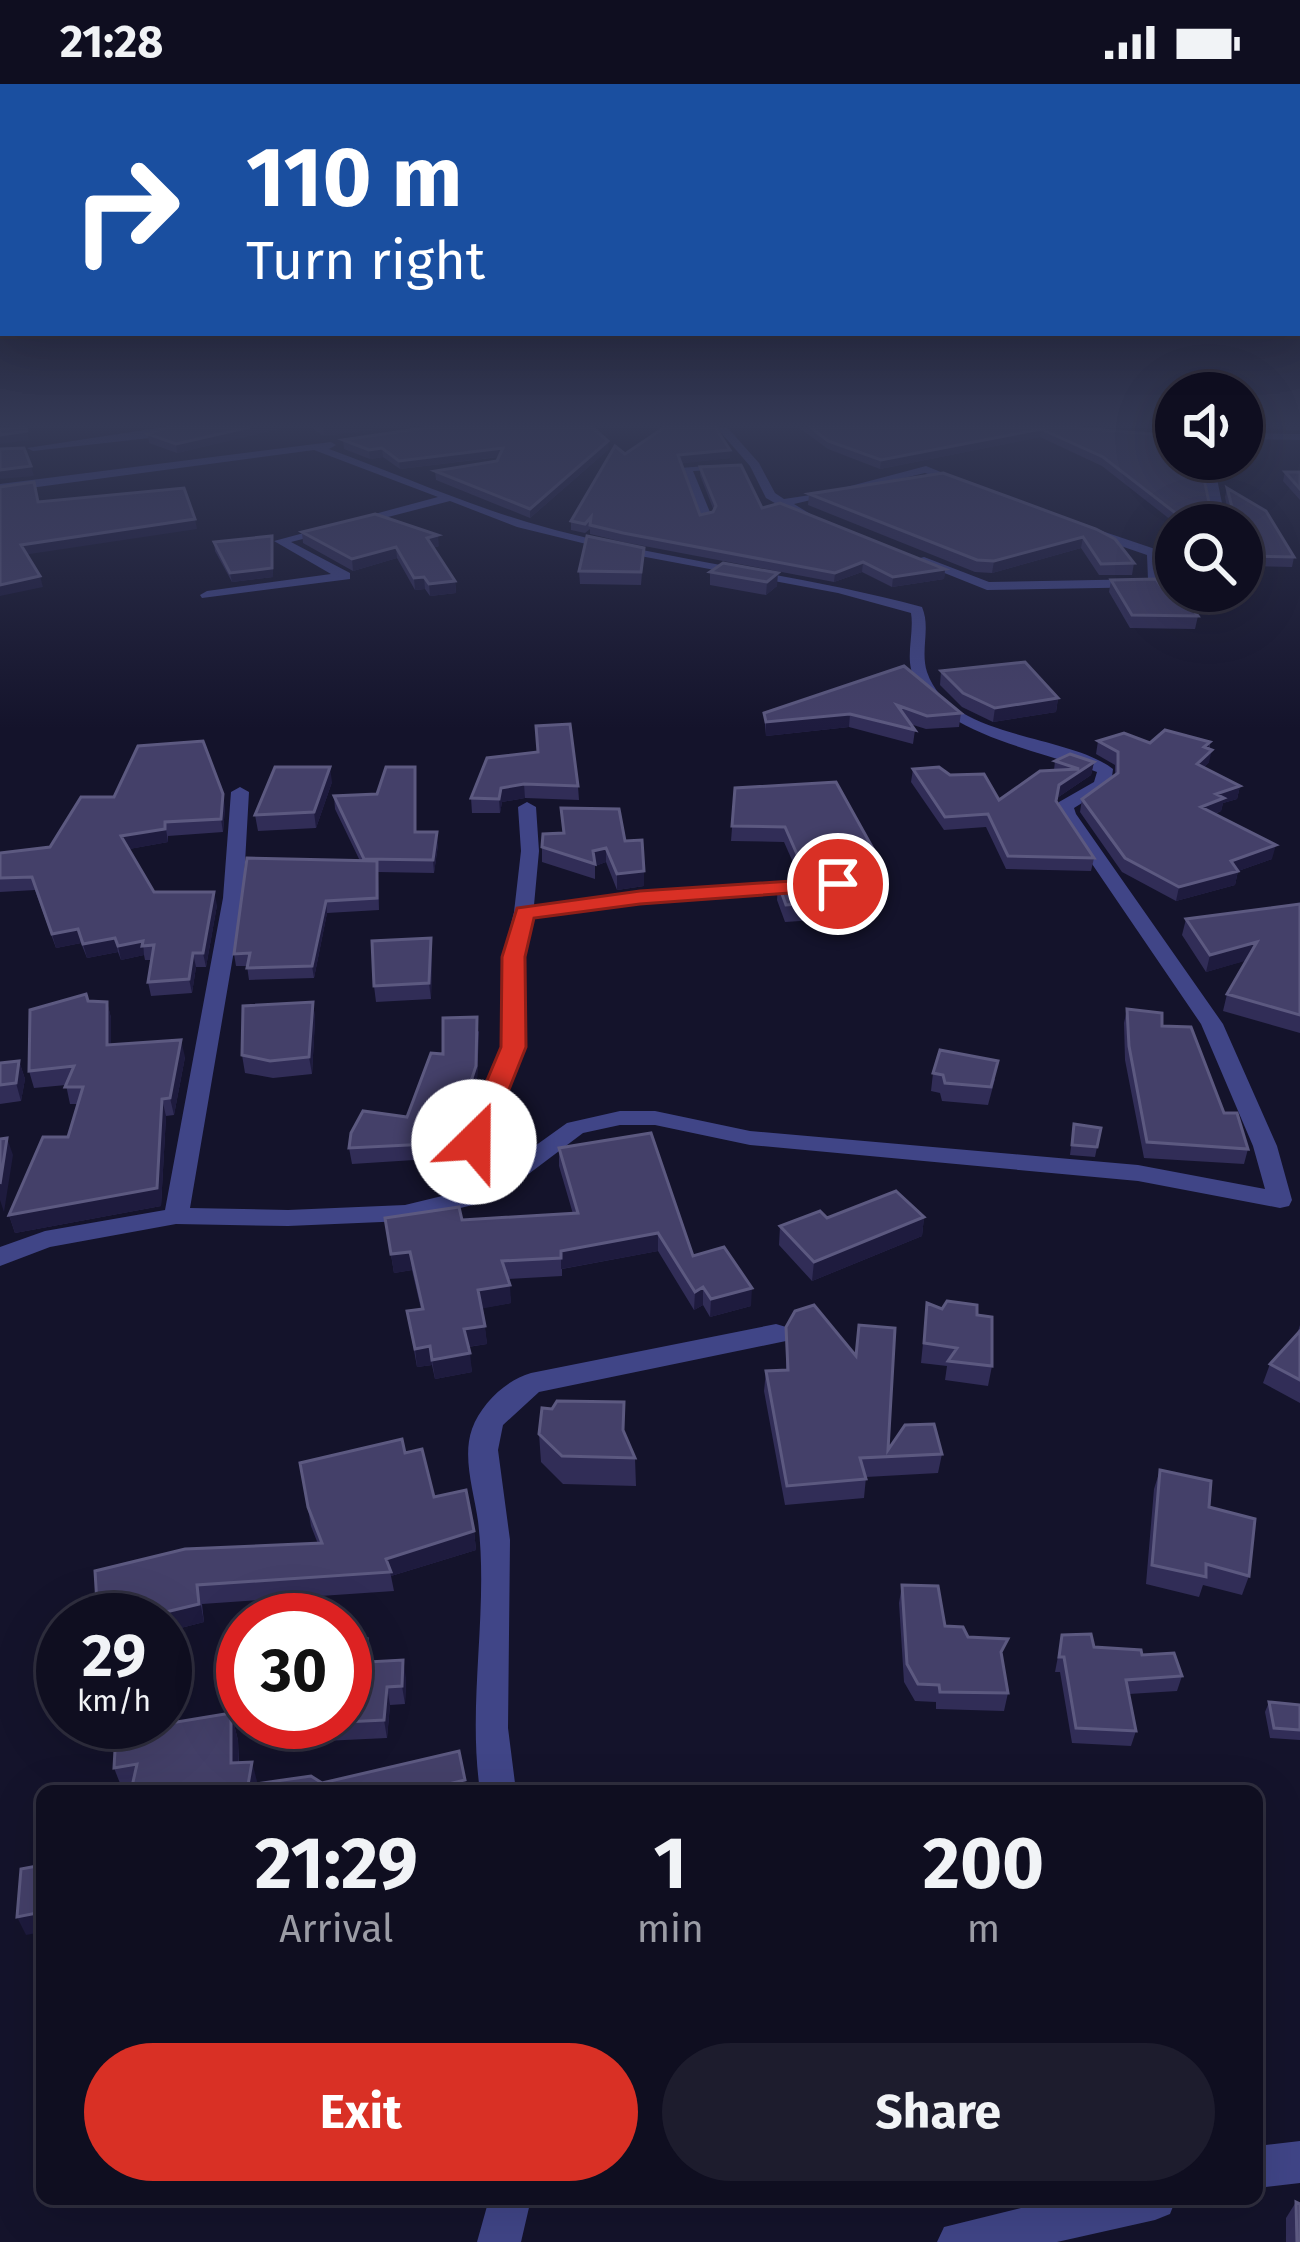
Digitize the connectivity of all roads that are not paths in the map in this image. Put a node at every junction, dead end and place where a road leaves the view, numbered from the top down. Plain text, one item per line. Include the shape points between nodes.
1 (339, 528) edge
2 (536, 528) edge
3 (1082, 528) edge
4 (905, 555) edge
5 (1155, 565) joint
6 (207, 595) dead end
7 (240, 792) dead end
8 (527, 807) dead end
9 (838, 884) edge
10 (524, 912) junction
11 (485, 1194) junction
12 (1290, 1204) edge
13 (176, 1216) junction
14 (0, 1257) edge
15 (776, 1334) dead end
16 (497, 1785) edge
17 (1300, 2162) edge
18 (1263, 2166) edge
19 (508, 2205) edge
20 (1128, 2205) edge
21 (499, 2242) edge
22 (959, 2242) edge

1 - 6 street via 280,541 345,576
2 - 12 street via 908,606 920,620 922,679 942,702 999,736 1105,769 1105,781 1071,799 1067,814 1212,1024
3 - 5 street via 1153,553
4 - 5 street via 987,586 1154,583
7 - 13 street via 233,898
8 - 10 street
9 - 10 street
10 - 11 street via 513,957 514,1047 471,1163
11 - 12 street via 575,1128 655,1118 750,1138 1138,1173
11 - 13 street via 405,1213
13 - 14 street via 45,1239
15 - 16 street via 532,1383 494,1416 484,1438 495,1538 488,1733
17 - 18 street
19 - 21 street
20 - 22 street

